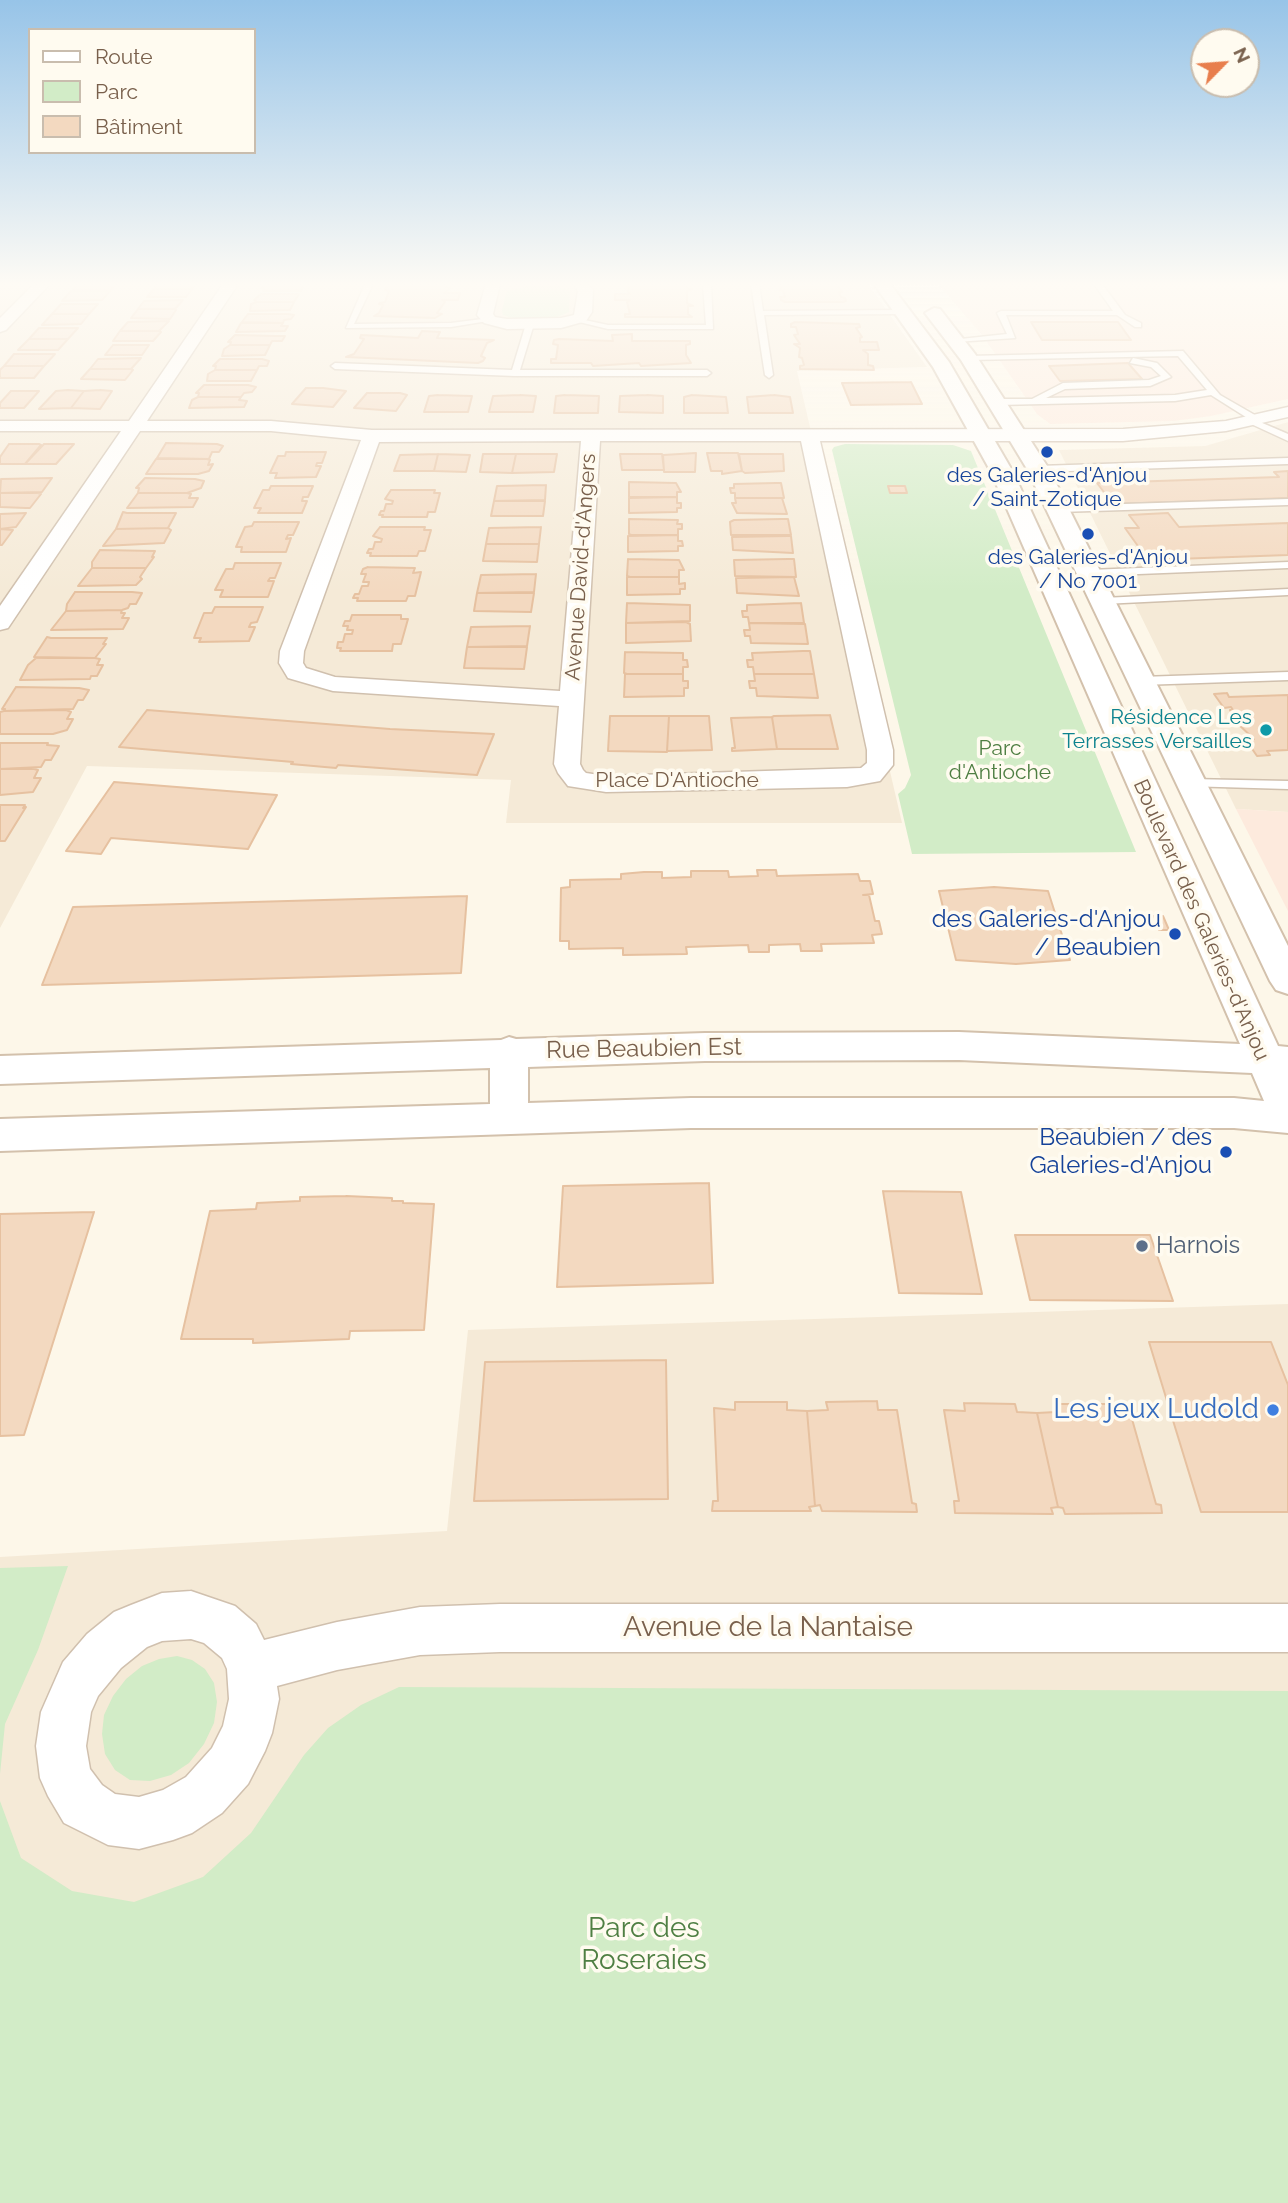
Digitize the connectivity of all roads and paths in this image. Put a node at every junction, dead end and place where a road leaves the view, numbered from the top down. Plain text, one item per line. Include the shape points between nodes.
1 (161, 387) edge
2 (954, 387) edge
3 (988, 387) edge
4 (1061, 387) edge
5 (1209, 387) edge
6 (1214, 392) junction
7 (1034, 401) junction
8 (998, 402) junction
9 (1288, 412) edge
10 (1254, 420) junction
11 (0, 426) edge
12 (135, 426) junction
13 (590, 435) junction
14 (809, 435) junction
15 (982, 435) junction
16 (1019, 435) junction
17 (372, 436) junction
18 (1288, 438) edge
19 (1288, 461) edge
20 (1038, 469) junction
21 (1288, 502) edge
22 (1059, 509) junction
23 (1288, 565) edge
24 (1089, 573) junction
25 (1288, 592) edge
26 (1103, 601) junction
27 (0, 624) edge
28 (1288, 677) edge
29 (1142, 681) junction
30 (571, 699) junction
31 (1190, 783) junction
32 (1288, 785) edge
33 (1288, 981) edge
34 (509, 1051) junction
35 (1276, 1060) edge
36 (0, 1070) edge
37 (1288, 1111) edge
38 (1288, 1118) edge
39 (509, 1119) junction
40 (0, 1135) edge
41 (1288, 1628) edge
42 (251, 1668) dead end

1 - 12 street
2 - 15 street, Boulevard des Galeries-d'Anjou
3 - 8 street, Boulevard des Galeries-d'Anjou
4 - 7 lane
5 - 6 lane
6 - 7 lane via 1175,398
6 - 10 lane
7 - 8 lane
8 - 16 street, Boulevard des Galeries-d'Anjou
9 - 10 street
10 - 16 street via 1146,434
10 - 18 lane
11 - 12 street
12 - 17 street via 271,426
12 - 27 street
13 - 14 street
13 - 17 street
13 - 30 street, Avenue David-d'Angers
14 - 15 street
14 - 30 street, Place D'Antioche via 880,750 876,770 847,779 578,780 567,764
15 - 16 street
15 - 35 street, Boulevard des Galeries-d'Anjou
16 - 20 street, Boulevard des Galeries-d'Anjou
17 - 30 street via 292,651 291,663 298,673 333,684
19 - 20 lane
20 - 22 street, Boulevard des Galeries-d'Anjou
21 - 22 lane
22 - 24 street, Boulevard des Galeries-d'Anjou
23 - 24 lane
24 - 26 street, Boulevard des Galeries-d'Anjou
25 - 26 lane
26 - 29 street, Boulevard des Galeries-d'Anjou
28 - 29 lane
29 - 31 street, Boulevard des Galeries-d'Anjou
31 - 32 lane
31 - 33 street, Boulevard des Galeries-d'Anjou
34 - 35 street, Rue Beaubien Est via 959,1046
34 - 36 street, Rue Beaubien Est
34 - 39 street
35 - 37 street, Boulevard des Galeries-d'Anjou
38 - 39 street via 1234,1113 936,1112
39 - 40 street
41 - 42 street, Avenue de la Nantaise via 434,1630 337,1646

